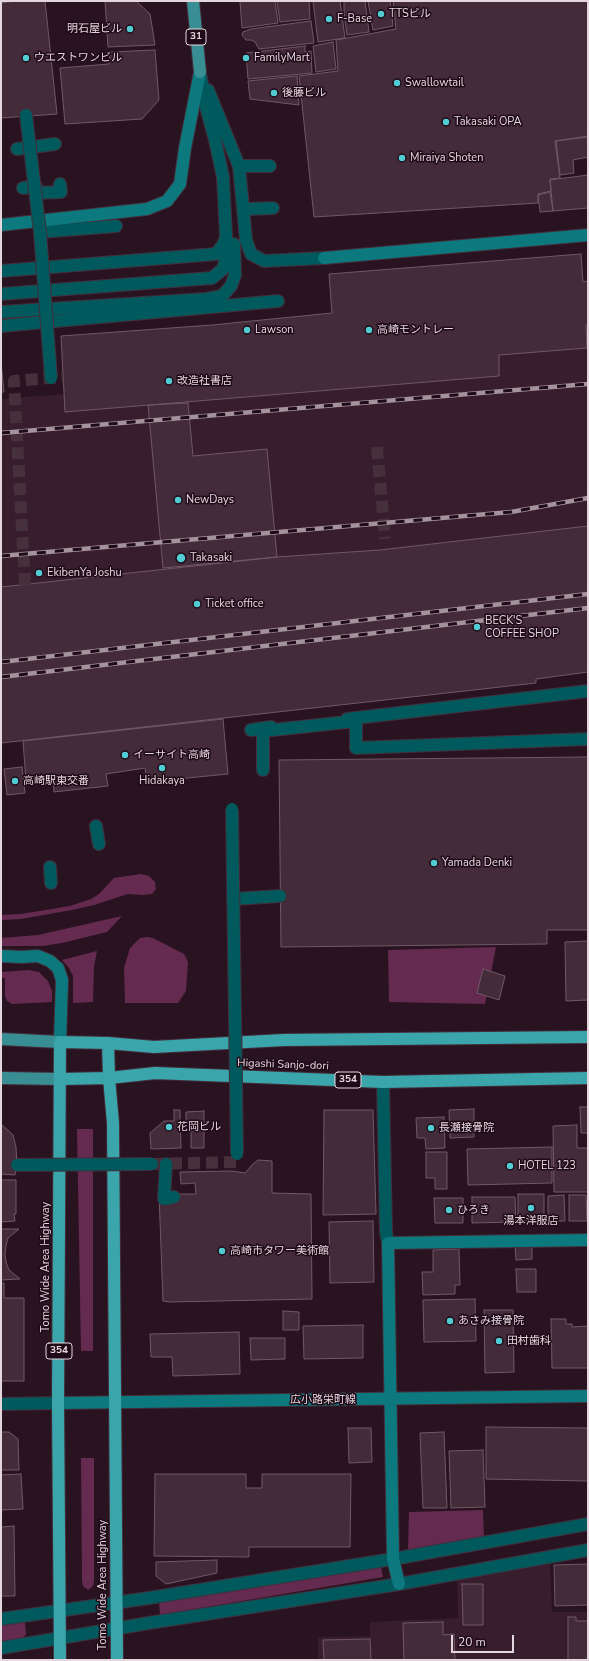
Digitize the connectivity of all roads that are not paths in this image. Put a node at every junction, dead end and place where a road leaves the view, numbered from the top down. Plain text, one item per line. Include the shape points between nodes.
1 (193, 1) edge
2 (200, 72) junction
3 (26, 115) dead end
4 (215, 140) junction
5 (54, 144) dead end
6 (30, 147) junction
7 (17, 149) dead end
8 (245, 166) dead end
9 (270, 166) dead end
10 (60, 184) dead end
11 (23, 188) dead end
12 (36, 190) junction
13 (273, 208) dead end
14 (250, 209) dead end
15 (1, 225) edge
16 (116, 226) dead end
17 (40, 232) junction
18 (588, 234) edge
19 (226, 236) junction
20 (1, 271) edge
21 (1, 294) edge
22 (278, 302) dead end
23 (1, 312) edge
24 (47, 322) junction
25 (1, 326) edge
26 (51, 378) dead end
27 (588, 691) edge
28 (250, 730) dead end
29 (588, 739) edge
30 (263, 770) dead end
31 (232, 809) dead end
32 (96, 826) dead end
33 (99, 844) dead end
34 (50, 867) dead end
35 (51, 883) dead end
36 (280, 896) dead end
37 (233, 899) junction
38 (1, 956) edge
39 (588, 1037) edge
40 (1, 1039) edge
41 (60, 1042) junction
42 (108, 1043) junction
43 (1, 1078) edge
44 (109, 1078) junction
45 (588, 1078) edge
46 (60, 1079) junction
47 (383, 1082) junction
48 (237, 1154) dead end
49 (152, 1164) tunnel mouth
50 (166, 1164) dead end
51 (17, 1165) dead end
52 (174, 1197) dead end
53 (588, 1240) edge
54 (388, 1243) junction
55 (588, 1396) edge
56 (390, 1400) junction
57 (115, 1402) junction
58 (58, 1403) junction
59 (1, 1404) edge
60 (588, 1524) edge
61 (588, 1550) edge
62 (393, 1559) junction
63 (399, 1584) junction
64 (116, 1602) junction
65 (59, 1610) junction
66 (1, 1619) edge
67 (116, 1628) junction
68 (59, 1637) junction
69 (1, 1648) edge
70 (60, 1660) edge
71 (116, 1660) edge

1 - 2 main road, 31
2 - 4 street
2 - 15 street via 180,184 166,201 147,210
2 - 18 street via 239,166 246,240 251,254 264,262
3 - 6 street, bridge
4 - 19 street via 223,177
4 - 23 street via 229,177 235,275 231,286 222,296
5 - 6 street
6 - 7 street
6 - 12 street, bridge
8 - 9 street
10 - 12 street via 61,192
11 - 12 street
12 - 17 street, bridge
13 - 14 street
16 - 17 street
17 - 24 street, bridge
19 - 20 street via 216,254
19 - 21 street via 227,255 223,269 212,278
22 - 24 street
24 - 25 street
24 - 26 street, bridge
27 - 28 street
29 - 30 street via 356,748 356,721 263,731
31 - 37 street, bridge
32 - 33 street
34 - 35 street
36 - 37 street
37 - 48 street, bridge
38 - 41 street via 38,956 58,968 62,980
39 - 42 highway, Higashi Sanjo-dori via 284,1040 154,1047
40 - 41 main road, Higashi Sanjo-dori
41 - 42 highway, Higashi Sanjo-dori
41 - 46 highway, Tomo Wide Area Highway / 354
42 - 44 highway, Tomo Wide Area Highway
43 - 46 main road, Higashi Sanjo-dori
44 - 46 highway, Higashi Sanjo-dori / 354
44 - 47 highway, Higashi Sanjo-dori / 354 via 155,1073
44 - 57 highway, Tomo Wide Area Highway via 113,1123
45 - 47 highway, Higashi Sanjo-dori / 354
46 - 58 highway, Tomo Wide Area Highway / 354
47 - 54 street
49 - 51 street, bridge
50 - 52 street via 164,1199
53 - 54 street
54 - 56 street
55 - 56 street, 広小路栄町線
56 - 57 street, 広小路栄町線
56 - 62 street
57 - 58 street, 広小路栄町線
57 - 64 highway, Tomo Wide Area Highway
58 - 59 street
58 - 65 highway, Tomo Wide Area Highway / 354
60 - 62 street
61 - 63 street
62 - 63 street
62 - 64 street
63 - 67 street
64 - 65 street
64 - 67 highway, Tomo Wide Area Highway
65 - 66 street
65 - 68 highway, Tomo Wide Area Highway / 354
67 - 68 street
67 - 71 highway, Tomo Wide Area Highway
68 - 69 street
68 - 70 highway, Tomo Wide Area Highway / 354

